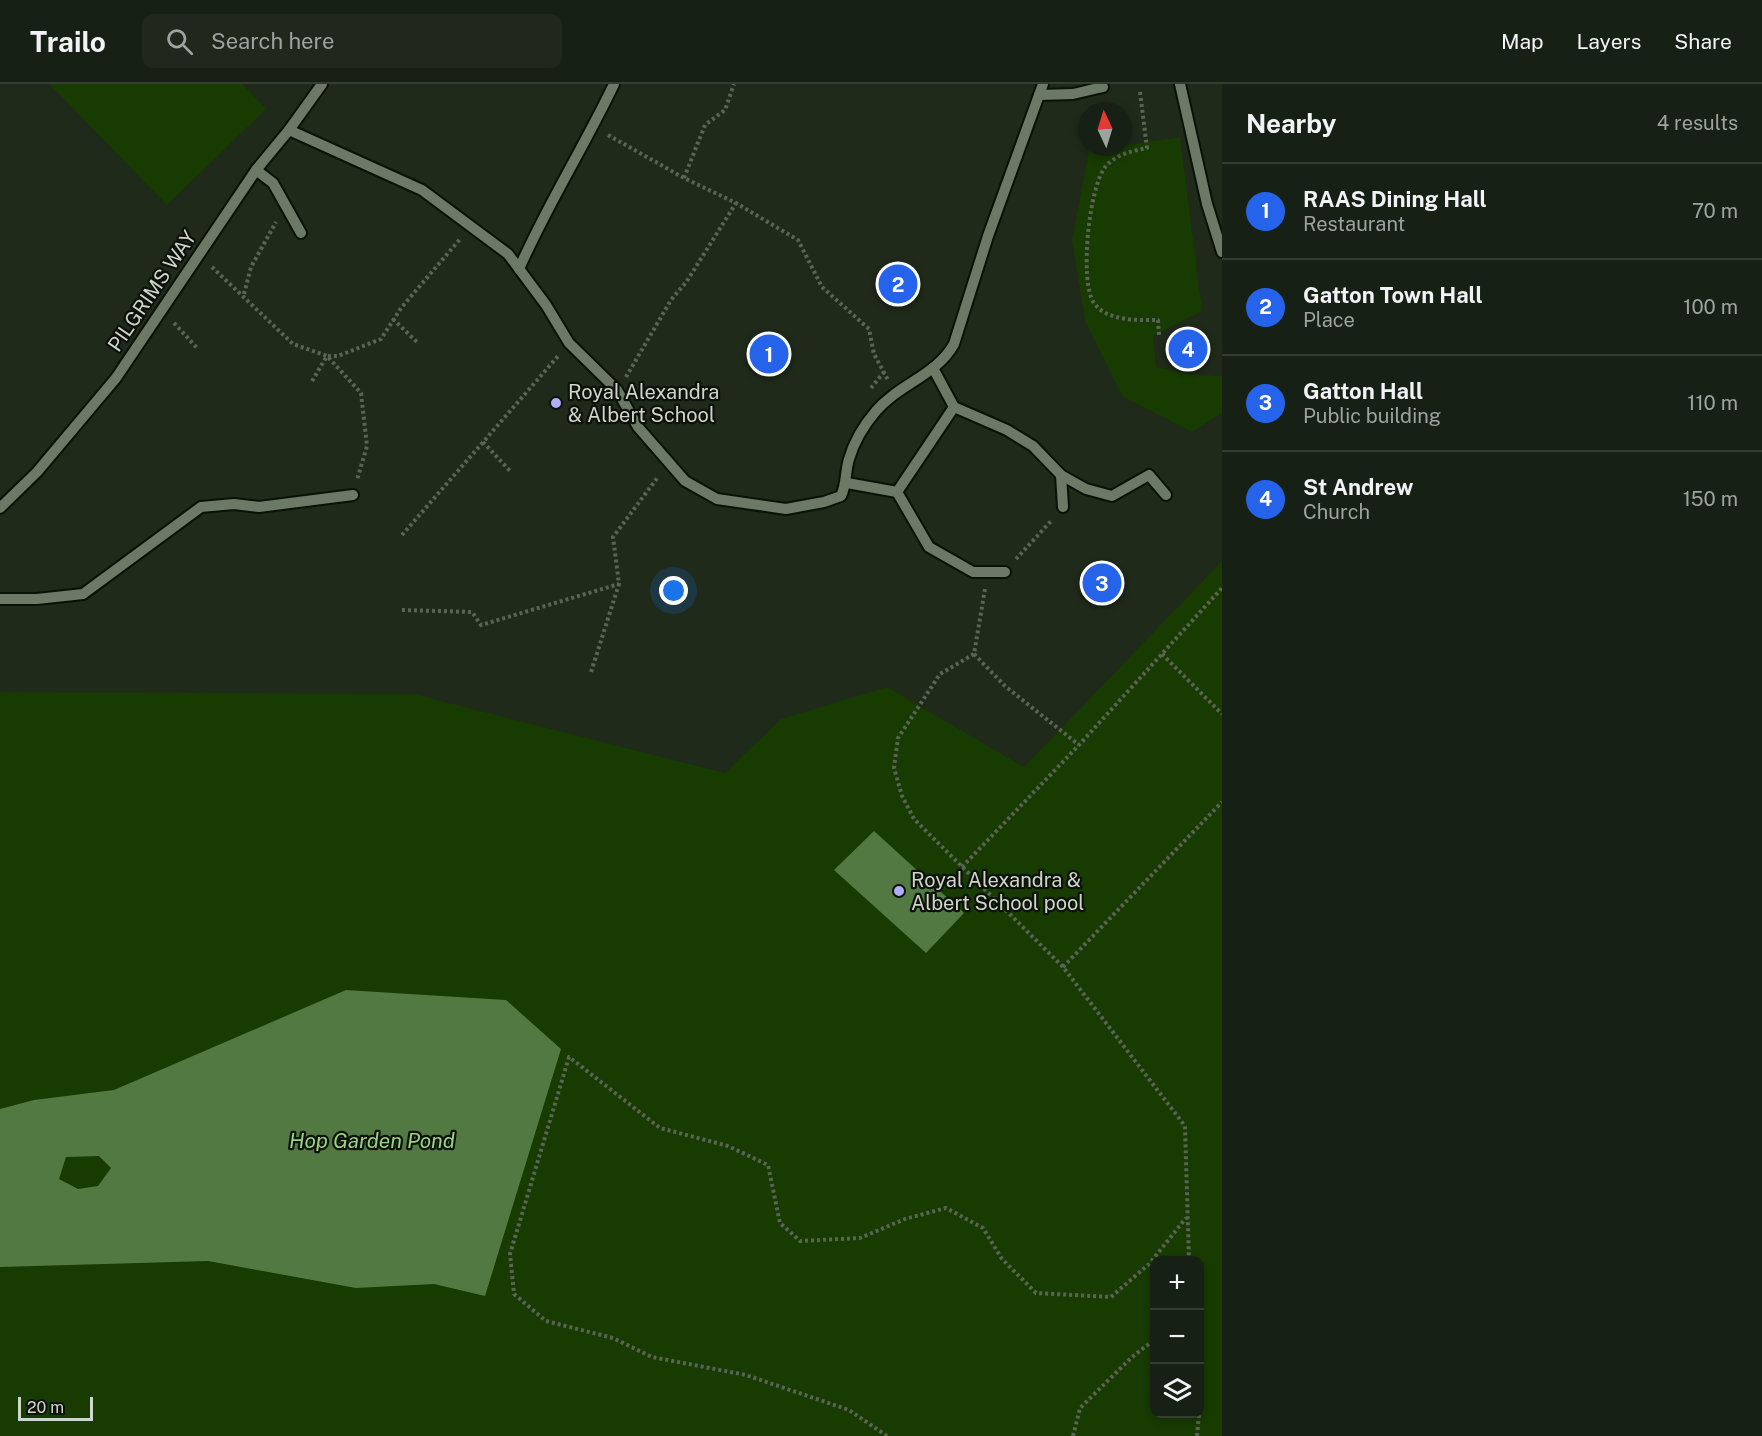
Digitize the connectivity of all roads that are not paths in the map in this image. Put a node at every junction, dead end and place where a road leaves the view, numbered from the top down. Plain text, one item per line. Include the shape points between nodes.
1 (322, 84) edge
2 (614, 84) edge
3 (1043, 84) edge
4 (1180, 84) edge
5 (1103, 87) dead end
6 (1039, 96) junction
7 (289, 130) junction
8 (256, 170) junction
9 (301, 233) dead end
10 (1222, 252) edge
11 (519, 269) junction
12 (933, 368) junction
13 (954, 406) junction
14 (1061, 475) junction
15 (847, 483) junction
16 (897, 492) junction
17 (353, 495) road end
18 (1166, 495) dead end
19 (1064, 507) road end
20 (0, 508) edge
21 (1005, 572) road end
22 (0, 599) edge

1 - 7 lane, PILGRIMS WAY
2 - 11 lane via 538,224
3 - 6 lane
4 - 10 lane
5 - 6 lane
6 - 12 lane via 954,344 946,358
7 - 8 lane, PILGRIMS WAY
7 - 11 lane via 422,190 508,254
8 - 9 lane via 273,183
8 - 20 lane, PILGRIMS WAY via 116,378 37,472
11 - 15 lane via 569,343 617,390 638,427 685,481 717,499 786,509 841,496
12 - 13 lane
12 - 15 lane via 895,394 861,431 848,461
13 - 14 lane via 1033,446
13 - 16 lane
14 - 18 lane via 1086,489 1112,496 1149,475
14 - 19 lane
15 - 16 lane
16 - 21 lane via 929,547 973,572
17 - 22 lane via 259,507 201,507 83,594

